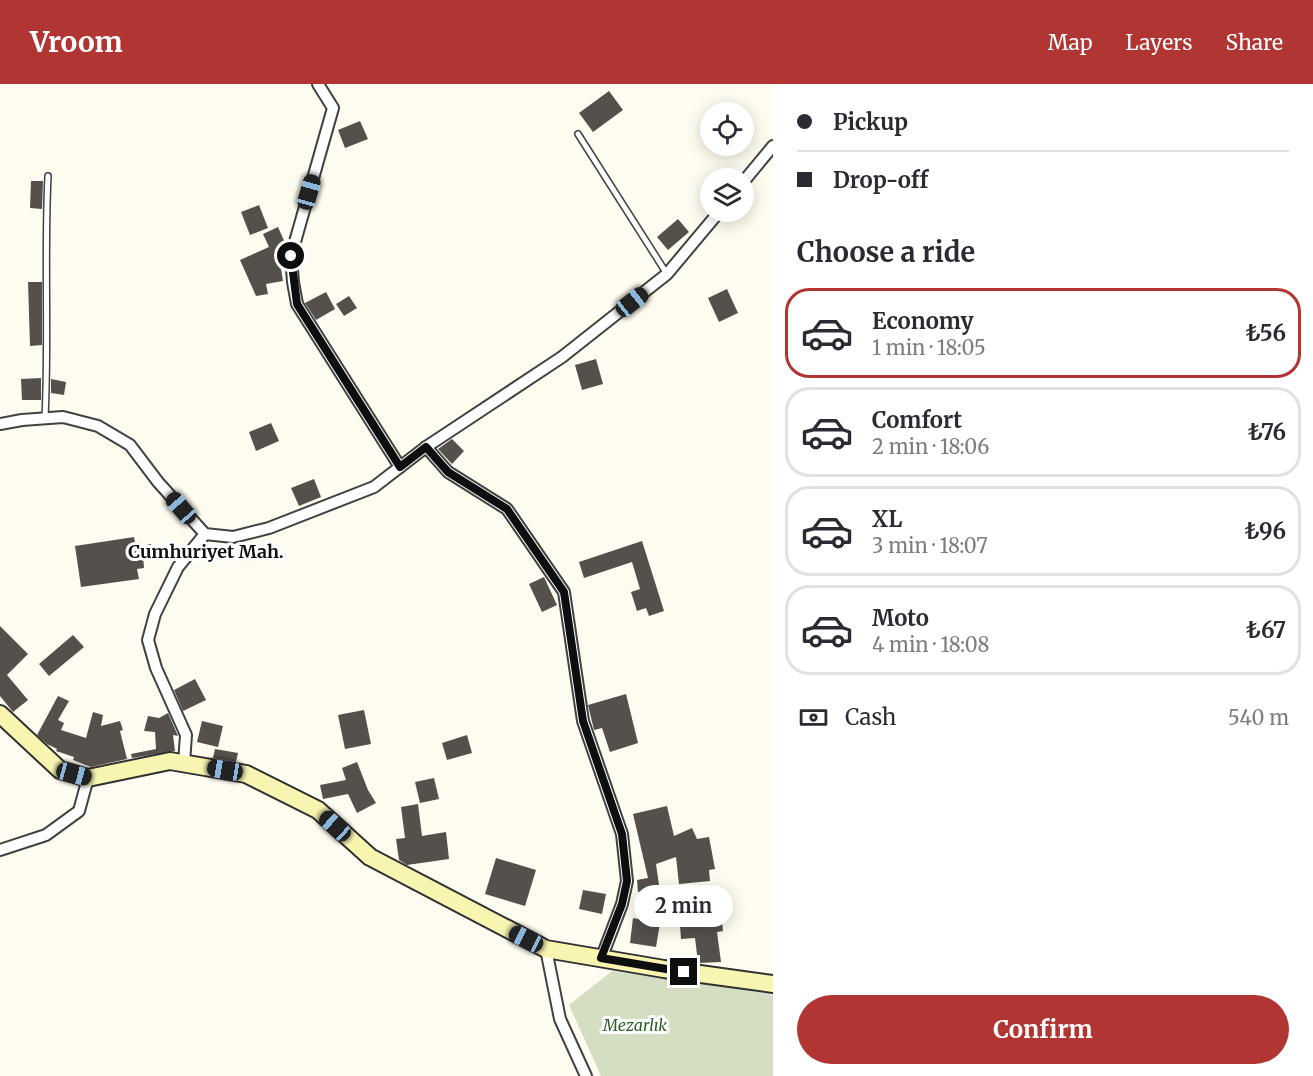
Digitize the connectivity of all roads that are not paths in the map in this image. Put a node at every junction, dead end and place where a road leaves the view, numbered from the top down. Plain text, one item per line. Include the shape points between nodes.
1 (318, 84) edge
2 (578, 134) dead end
3 (773, 146) edge
4 (754, 169) edge
5 (48, 176) dead end
6 (711, 222) edge
7 (667, 274) junction
8 (45, 418) junction
9 (0, 424) edge
10 (426, 447) junction
11 (400, 467) junction
12 (205, 534) junction
13 (0, 714) edge
14 (184, 763) junction
15 (88, 778) junction
16 (0, 850) edge
17 (546, 949) junction
18 (601, 958) junction
19 (773, 984) edge
20 (586, 1076) edge

1 - 11 street via 333,108 291,256 297,304
2 - 7 lane
3 - 4 street
5 - 8 lane
6 - 7 street
7 - 10 street via 562,357
8 - 9 street
8 - 12 street via 63,417 98,426 130,445
10 - 11 street
10 - 18 street via 448,472 507,509 564,592 583,721 622,834 627,881
11 - 12 street via 374,487 269,528 233,537
12 - 14 street via 178,567 155,614 148,640 186,735
13 - 15 street via 60,770
14 - 15 street via 170,761
14 - 17 street via 246,774 318,810 370,857
15 - 16 street via 79,811 46,835
17 - 18 street
17 - 20 street via 560,1019
18 - 19 street

